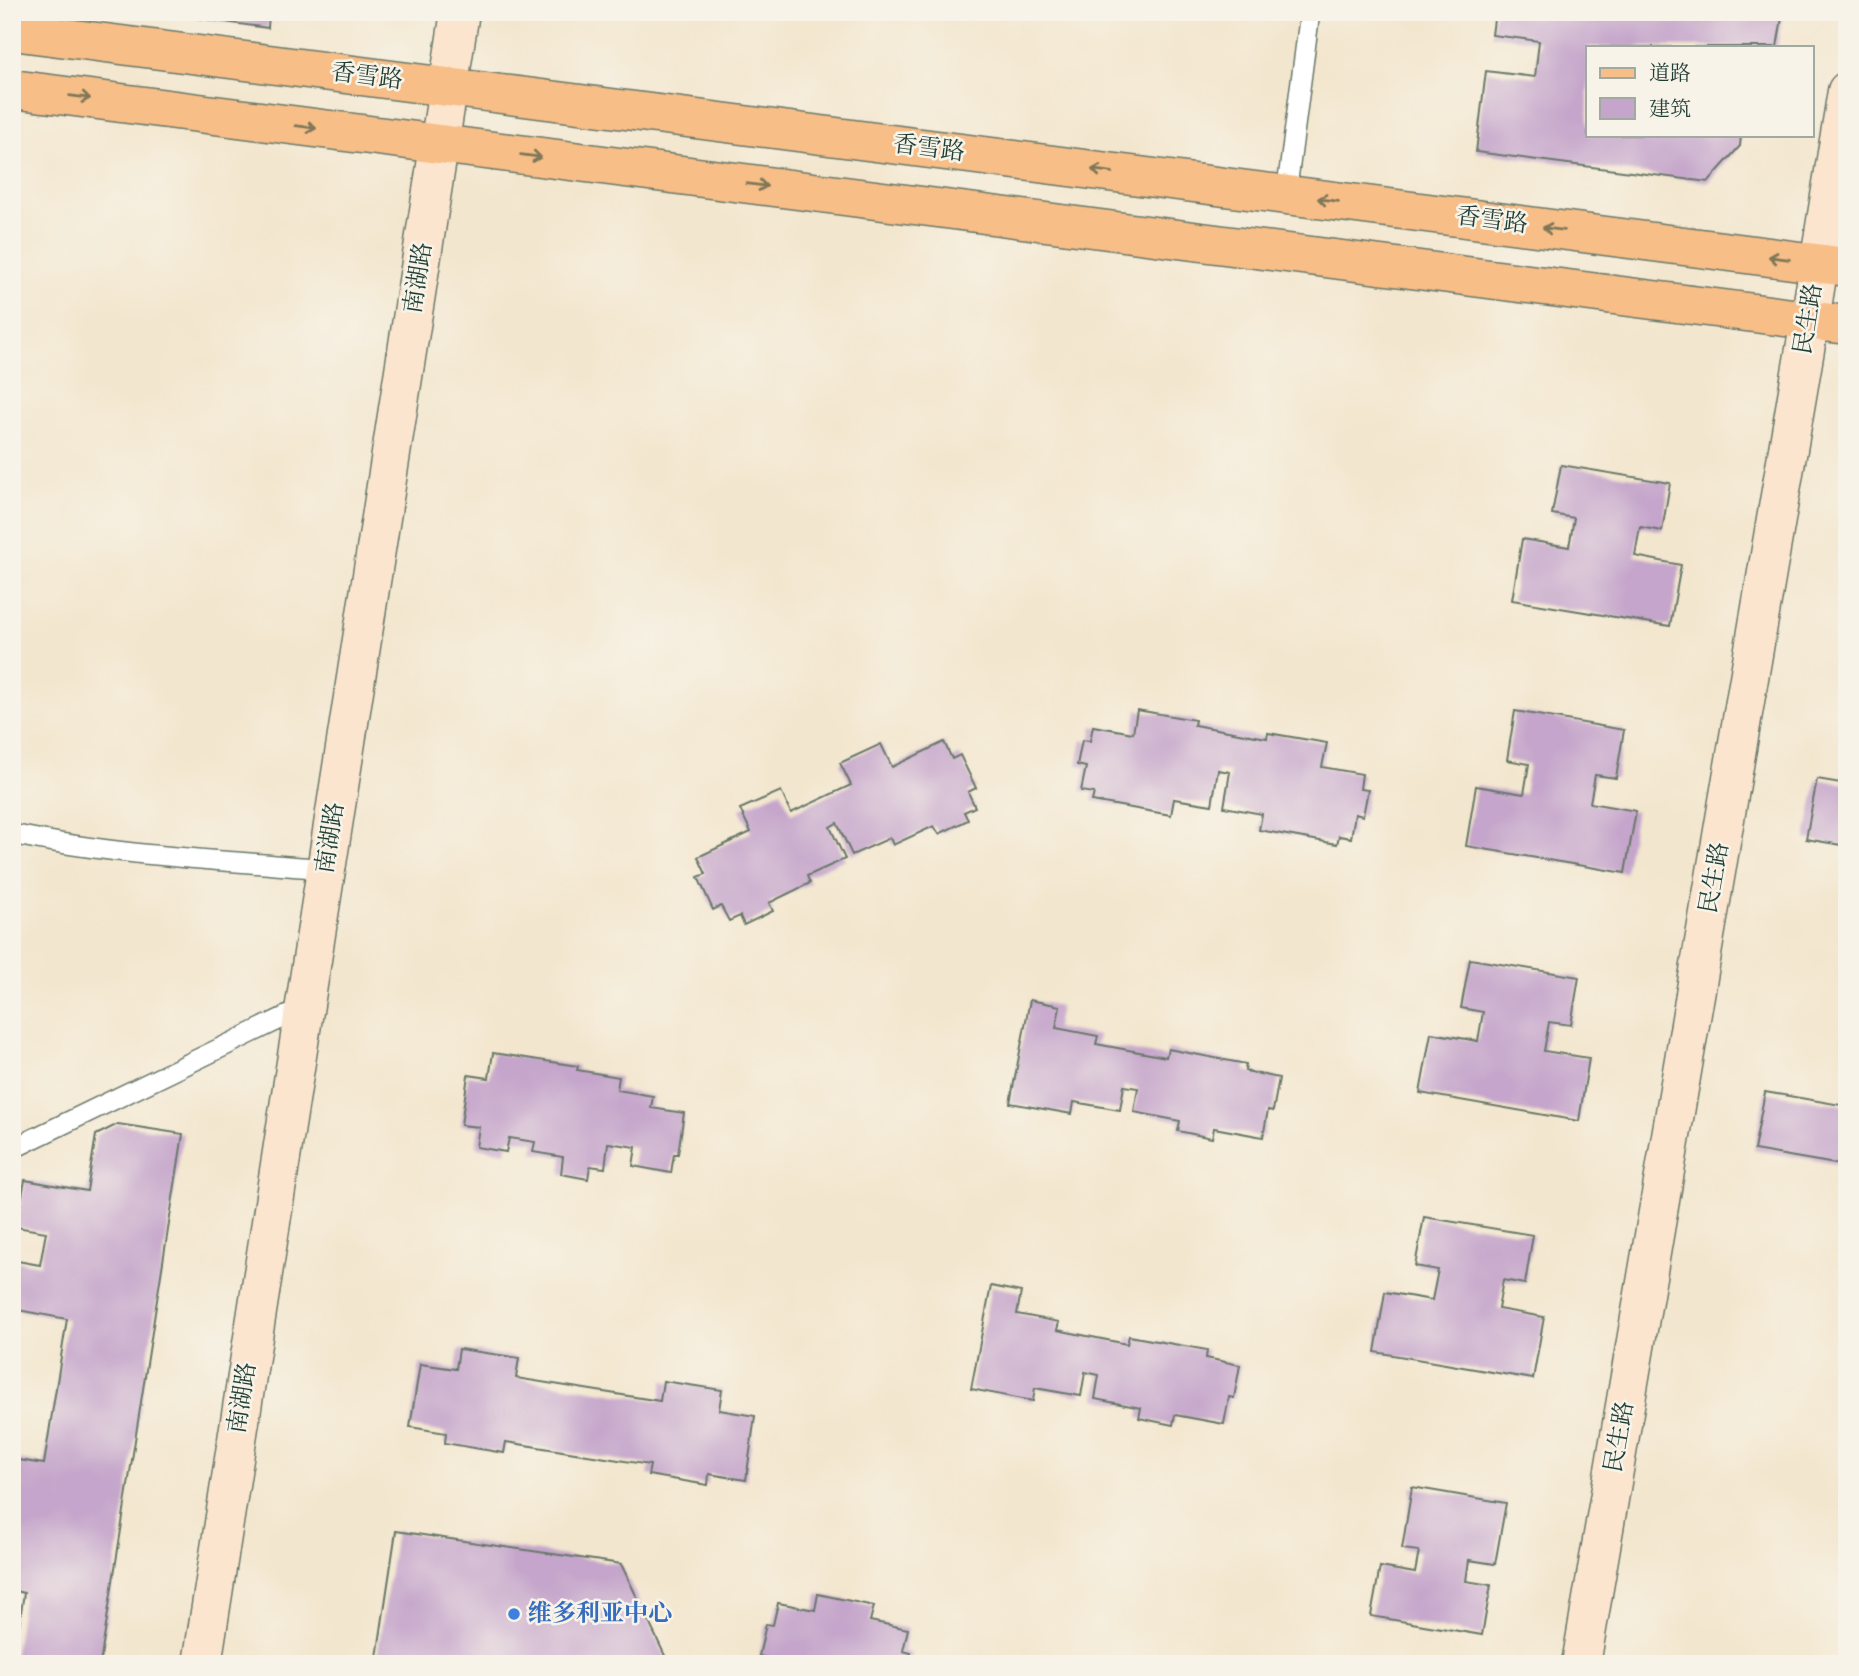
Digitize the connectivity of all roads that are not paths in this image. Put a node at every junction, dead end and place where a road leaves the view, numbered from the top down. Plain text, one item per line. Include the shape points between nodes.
1 (460, 12) edge
2 (1310, 12) edge
3 (12, 31) edge
4 (447, 87) junction
5 (12, 89) edge
6 (1847, 91) edge
7 (440, 144) junction
8 (1286, 195) junction
9 (1832, 265) edge
10 (1828, 322) edge
11 (12, 834) edge
12 (326, 869) junction
13 (305, 1007) junction
14 (12, 1149) edge
15 (202, 1664) edge
16 (1581, 1664) edge

1 - 4 main road, 南湖路
2 - 8 lane
3 - 4 main road, 香雪路
4 - 7 main road, 南湖路
8 -> 4 main road, 香雪路
5 -> 7 main road
6 - 9 main road, 民生路
7 -> 10 main road
7 - 12 main road, 南湖路
9 -> 8 main road, 香雪路
9 - 10 main road, 民生路
10 - 16 main road, 民生路
11 - 12 lane via 103,849
12 - 13 main road, 南湖路
13 - 14 lane
13 - 15 main road, 南湖路

